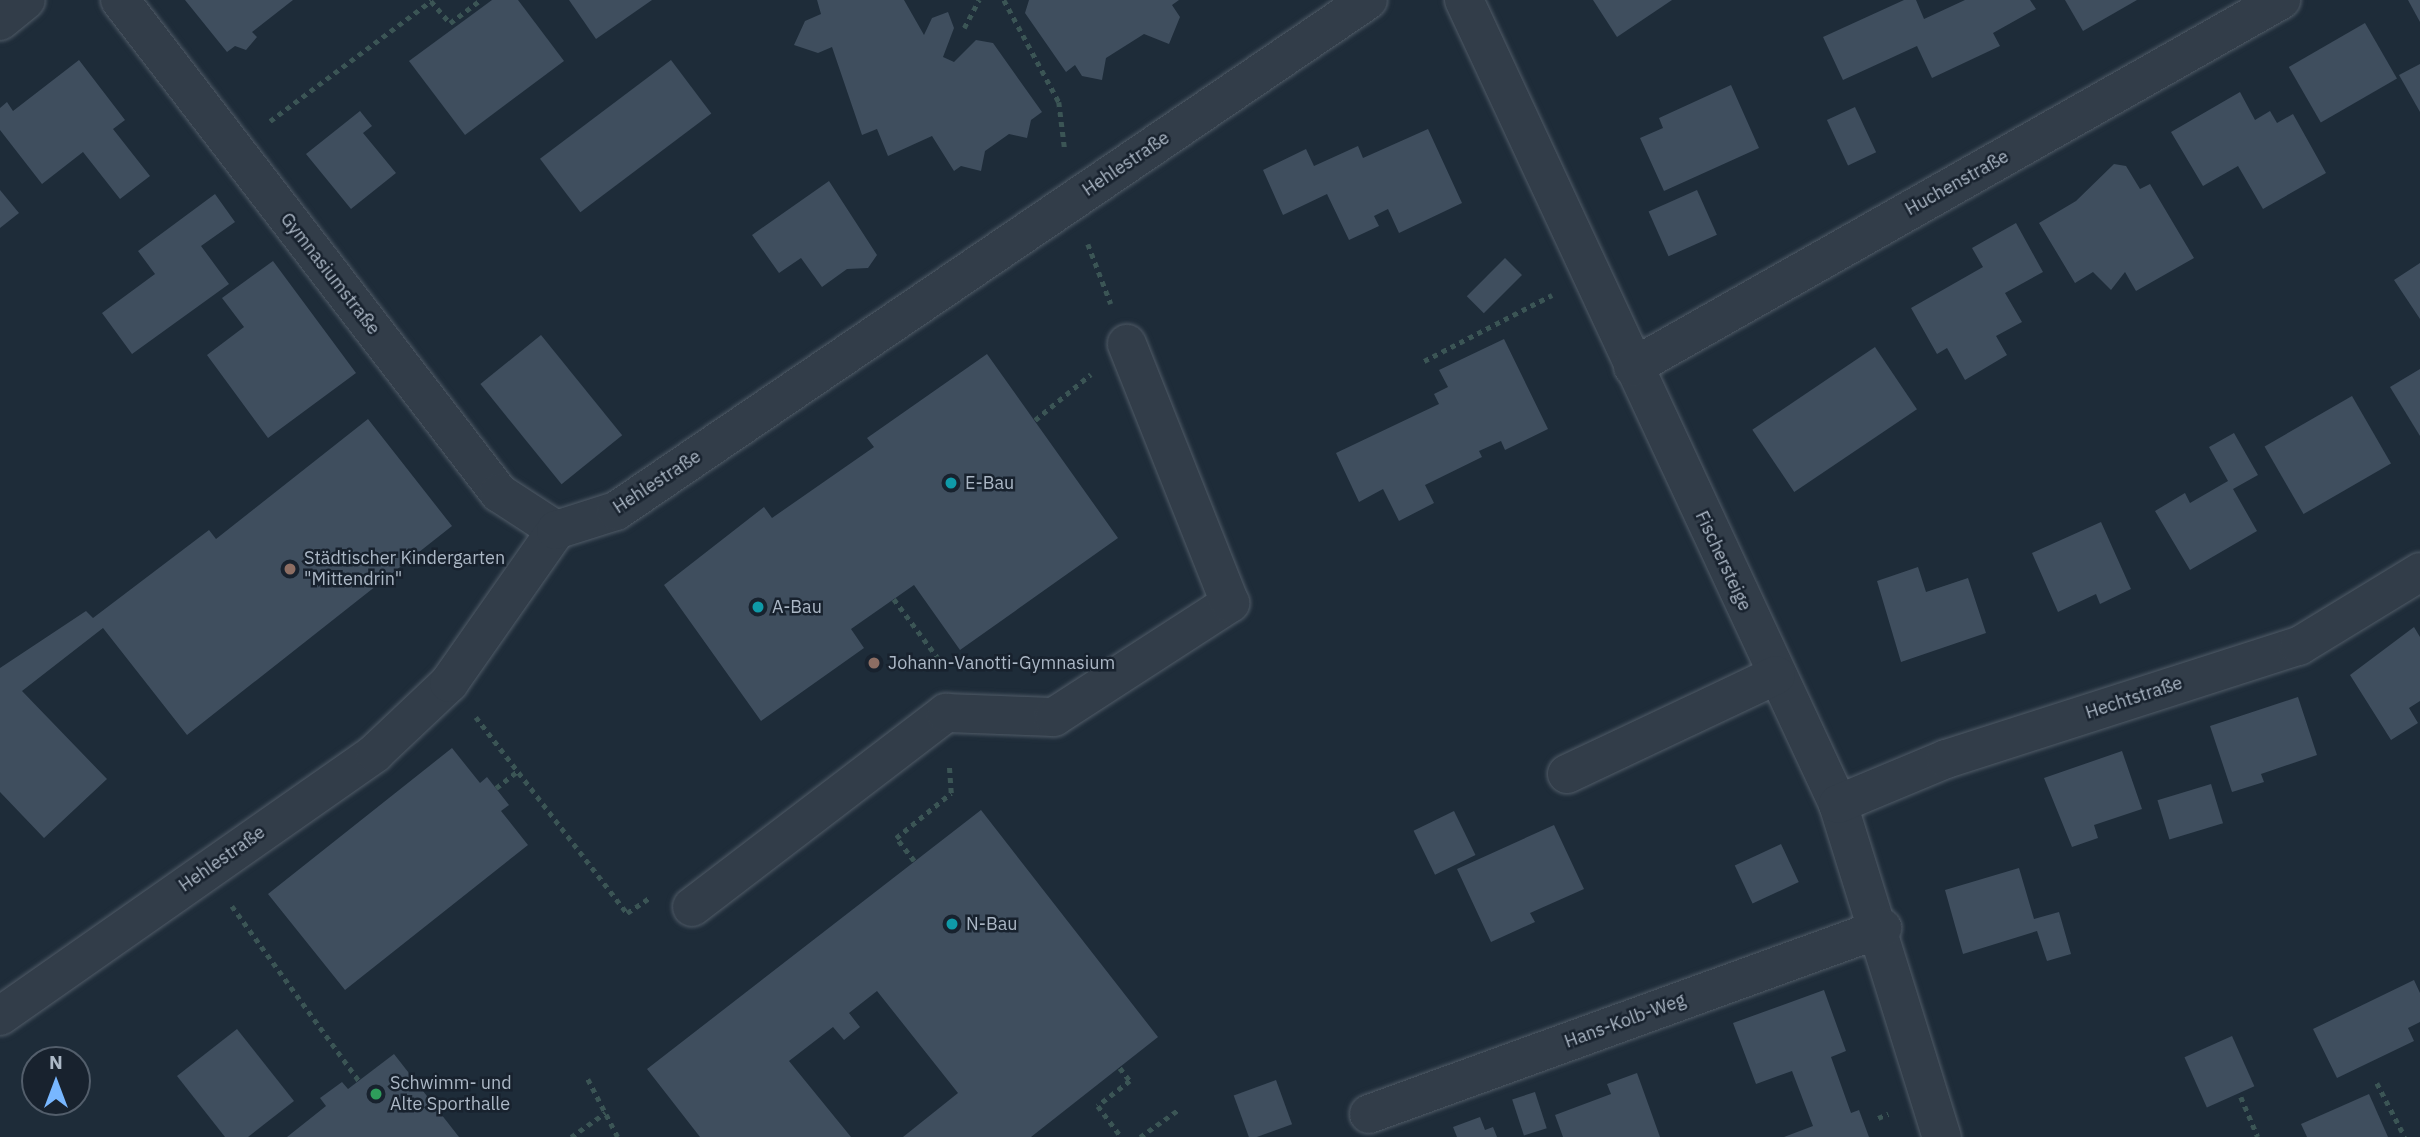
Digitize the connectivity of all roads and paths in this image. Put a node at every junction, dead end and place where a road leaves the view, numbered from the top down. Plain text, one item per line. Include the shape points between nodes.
1 (26, 0) edge
2 (120, 0) edge
3 (480, 0) edge
4 (979, 0) edge
5 (1004, 0) edge
6 (1368, 0) edge
7 (1464, 0) edge
8 (2281, 0) edge
9 (0, 21) edge
10 (964, 27) dead end
11 (233, 148) junction
12 (1071, 202) junction
13 (1591, 275) junction
14 (1127, 344) dead end
15 (1424, 361) dead end
16 (1633, 367) junction
17 (556, 530) junction
18 (2420, 572) edge
19 (894, 598) dead end
20 (1776, 675) junction
21 (449, 683) junction
22 (946, 713) junction
23 (518, 771) junction
24 (1567, 774) dead end
25 (496, 788) dead end
26 (1838, 804) junction
27 (217, 862) junction
28 (914, 862) dead end
29 (692, 907) dead end
30 (627, 913) dead end
31 (1882, 928) junction
32 (0, 1016) edge
33 (1120, 1068) dead end
34 (587, 1079) dead end
35 (359, 1081) dead end
36 (2377, 1083) dead end
37 (2241, 1097) dead end
38 (1178, 1110) dead end
39 (605, 1113) junction
40 (1369, 1114) dead end
41 (571, 1137) edge
42 (618, 1137) edge
43 (1121, 1137) edge
44 (1140, 1137) edge
45 (1942, 1137) edge
46 (2258, 1137) edge
47 (2405, 1137) edge

1 - 9 street
2 - 11 street, Gymnasiumstraße
3 - 11 path via 450,23 431,1
4 - 10 path
5 - 12 path via 1059,102
6 - 12 street, Hehlestraße
7 - 13 street, Fischersteige
8 - 16 street, Huchenstraße
11 - 17 street, Gymnasiumstraße via 499,493
12 - 17 street, Hehlestraße via 615,512
13 - 15 path
13 - 16 street, Fischersteige
14 - 22 street via 1230,603 1054,717
16 - 20 street, Fischersteige
17 - 21 street, Hehlestraße
18 - 26 street, Hechtstraße via 2299,646 1946,759
19 - 22 path via 947,664
20 - 24 street
20 - 26 street, Fischersteige
21 - 23 path
21 - 27 street, Hehlestraße via 375,753
22 - 28 path via 951,793 896,838
22 - 29 street
23 - 25 path
23 - 30 path
26 - 31 street, Fischersteige
27 - 32 street, Hehlestraße
27 - 35 path
31 - 40 street, Hans-Kolb-Weg
31 - 45 street, Fischersteige
33 - 43 path via 1130,1081 1098,1105
34 - 39 path
36 - 47 path
37 - 46 path
38 - 44 path
39 - 41 path
39 - 42 path

